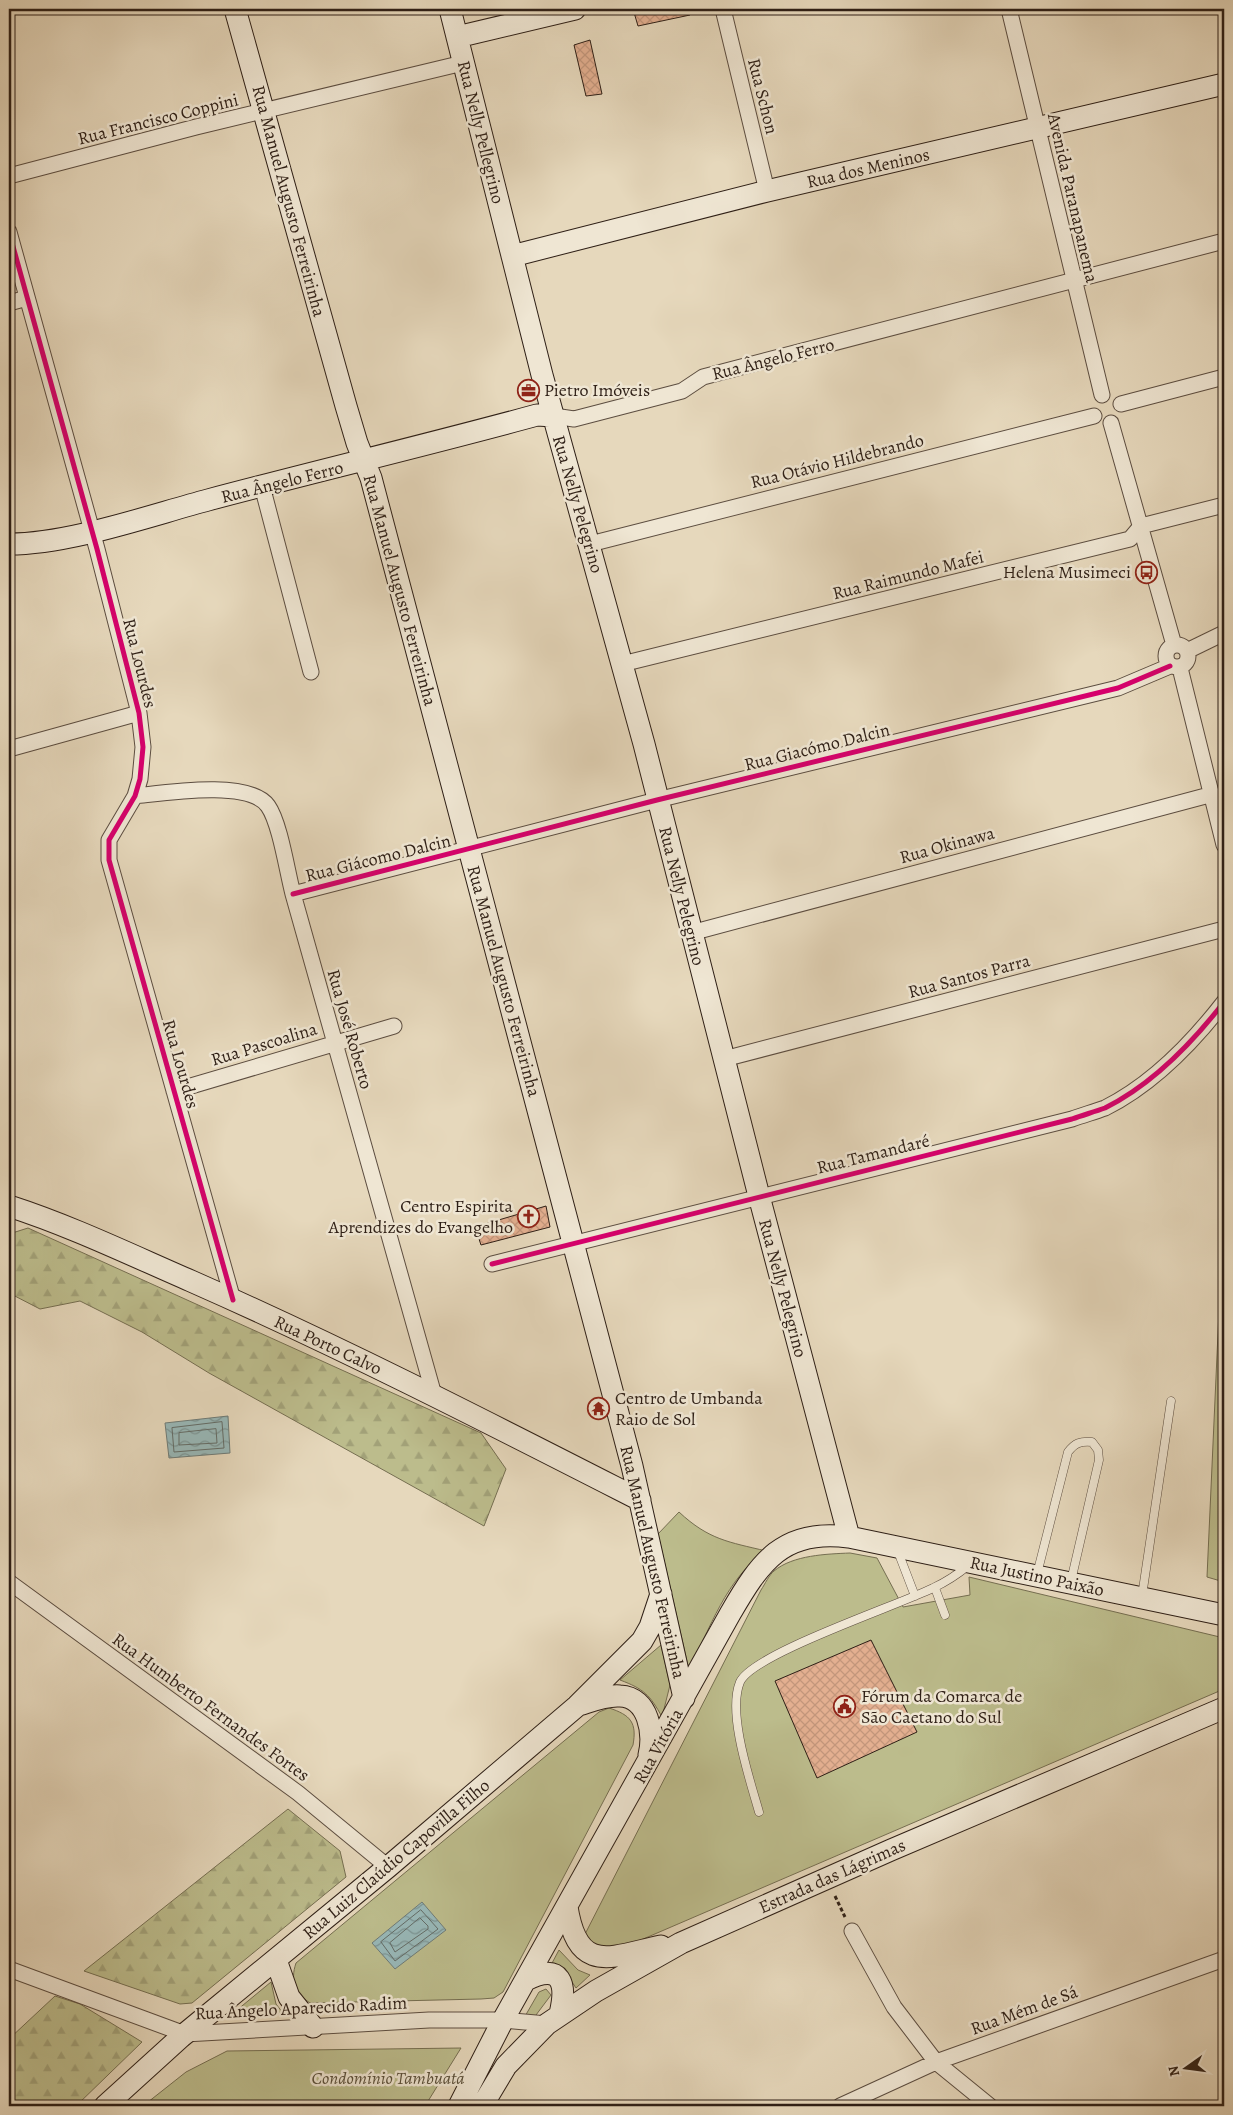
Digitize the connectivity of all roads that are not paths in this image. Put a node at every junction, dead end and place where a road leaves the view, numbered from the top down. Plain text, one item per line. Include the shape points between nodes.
1 (235, 9) edge
2 (450, 9) edge
3 (575, 9) edge
4 (723, 9) edge
5 (1009, 9) edge
6 (457, 37) junction
7 (463, 63) junction
8 (1224, 84) edge
9 (264, 111) junction
10 (1037, 128) junction
11 (9, 176) edge
12 (767, 191) junction
13 (9, 232) edge
14 (1224, 241) edge
15 (512, 256) junction
16 (1074, 282) junction
17 (27, 298) junction
18 (9, 303) edge
19 (1224, 377) edge
20 (1102, 396) junction
21 (1121, 404) junction
22 (554, 416) junction
23 (1094, 416) junction
24 (1111, 424) junction
25 (364, 461) junction
26 (262, 486) junction
27 (1224, 505) edge
28 (1141, 526) junction
29 (91, 530) junction
30 (9, 544) edge
31 (590, 544) junction
32 (1224, 633) edge
33 (1181, 648) junction
34 (622, 664) junction
35 (1175, 667) junction
36 (311, 672) dead end
37 (139, 713) junction
38 (9, 749) edge
39 (1213, 794) junction
40 (135, 796) junction
41 (657, 800) junction
42 (1224, 845) edge
43 (469, 850) junction
44 (293, 894) junction
45 (1224, 929) edge
46 (690, 933) junction
47 (1224, 1002) edge
48 (394, 1026) dead end
49 (334, 1042) junction
50 (724, 1059) junction
51 (174, 1091) junction
52 (759, 1196) junction
53 (9, 1206) edge
54 (573, 1242) junction
55 (492, 1264) dead end
56 (233, 1300) junction
57 (434, 1395) junction
58 (1171, 1401) dead end
59 (640, 1500) junction
60 (849, 1537) junction
61 (896, 1546) junction
62 (972, 1562) junction
63 (1037, 1576) junction
64 (9, 1582) edge
65 (1070, 1583) junction
66 (935, 1588) junction
67 (662, 1593) junction
68 (915, 1596) junction
69 (1142, 1598) junction
70 (945, 1615) dead end
71 (1224, 1615) edge
72 (684, 1698) junction
73 (577, 1706) junction
74 (1224, 1708) edge
75 (645, 1769) junction
76 (759, 1812) dead end
77 (388, 1867) junction
78 (567, 1907) junction
79 (852, 1931) road end
80 (682, 1943) junction
81 (1224, 1959) edge
82 (276, 1960) junction
83 (9, 1970) edge
84 (526, 1980) junction
85 (554, 2019) junction
86 (503, 2020) junction
87 (313, 2027) junction
88 (185, 2034) junction
89 (936, 2062) junction
90 (110, 2103) edge
91 (486, 2104) edge
92 (459, 2106) edge
93 (840, 2106) edge
94 (990, 2106) edge

1 - 9 main road, Rua Manuel Augusto Ferreirinha
2 - 6 main road, Rua Nelly Pellegrino
3 - 6 main road
4 - 12 street, Rua Schon
5 - 10 street, Avenida Paranapanema
6 - 7 main road, Rua Nelly Pellegrino
7 - 9 street, Rua Francisco Coppini
7 - 15 main road, Rua Nelly Pellegrino
8 - 10 main road, Rua dos Meninos
9 - 11 street, Rua Francisco Coppini
9 - 25 main road, Rua Manuel Augusto Ferreirinha
10 - 12 main road, Rua dos Meninos
10 - 16 street, Avenida Paranapanema
12 - 15 main road, Rua dos Meninos
13 - 17 street, Rua Lourdes
14 - 16 street, Rua Ângelo Ferro via 1112,269
15 - 22 main road, Rua Nelly Pelegrino
16 - 20 street, Avenida Paranapanema
16 - 22 street, Rua Ângelo Ferro via 703,377 682,391 574,419
17 - 18 street
17 - 29 street, Rua Lourdes
19 - 21 street
20 - 21 street via 1115,396
20 - 23 street via 1095,401
21 - 24 street via 1119,418
22 - 25 main road, Rua Ângelo Ferro via 537,415
22 - 31 main road, Rua Nelly Pelegrino
23 - 24 street
23 - 31 street, Rua Otávio Hildebrando
24 - 28 street
25 - 26 main road, Rua Ângelo Ferro
25 - 43 main road, Rua Manuel Augusto Ferreirinha
26 - 29 main road, Rua Ângelo Ferro
26 - 36 street
27 - 28 street, Rua Raimundo Mafei
28 - 33 street
28 - 34 street, Rua Raimundo Mafei via 1130,540
29 - 30 main road, Rua Ângelo Ferro via 26,544
29 - 37 street, Rua Lourdes
31 - 34 main road, Rua Nelly Pelegrino
32 - 33 street
33 - 35 street via 1188,661
33 - 35 street via 1166,652 1166,657
34 - 41 main road, Rua Nelly Pelegrino
35 - 39 street
35 - 41 street, Rua Giacómo Dalcin via 1118,688
37 - 38 street
37 - 40 street, Rua Lourdes via 143,747
39 - 42 street
39 - 46 street, Rua Okinawa
40 - 44 street, Rua José Roberto via 225,790 252,794 261,799 268,806 276,825
40 - 51 street, Rua Lourdes via 109,840 109,860
41 - 43 street, Rua Giacómo Dalcin
41 - 46 main road, Rua Nelly Pelegrino
43 - 44 street, Rua Giácomo Dalcin
43 - 54 main road, Rua Manuel Augusto Ferreirinha
44 - 49 street, Rua José Roberto
45 - 50 street, Rua Santos Parra
46 - 50 main road, Rua Nelly Pelegrino
47 - 52 street, Rua Tamandaré via 1210,1021 1173,1057 1136,1089 1104,1108 1072,1119
48 - 49 street, Rua Pascoalina
49 - 51 street, Rua Pascoalina
49 - 57 street, Rua José Roberto
50 - 52 main road, Rua Nelly Pelegrino
51 - 56 street, Rua Lourdes
52 - 54 street, Rua Tamandaré
52 - 60 main road, Rua Nelly Pelegrino
53 - 56 main road, Rua Porto Calvo via 79,1232
54 - 55 street, Rua Tamandaré
54 - 59 main road, Rua Manuel Augusto Ferreirinha
56 - 57 main road, Rua Porto Calvo
57 - 59 main road, Rua Porto Calvo
58 - 69 lane
59 - 67 main road, Rua Manuel Augusto Ferreirinha
60 - 61 main road, Rua Justino Paixão
60 - 72 main road, Rua Vitória via 819,1535 800,1540 780,1548 764,1563 749,1581
61 - 62 main road, Rua Justino Paixão
61 - 68 lane
62 - 63 main road, Rua Justino Paixão
62 - 66 lane
63 - 65 main road, Rua Justino Paixão
63 - 65 lane via 1068,1452 1074,1444 1092,1442 1098,1450 1099,1460
64 - 77 street, Rua Humberto Fernandes Fortes via 298,1793
65 - 69 main road, Rua Justino Paixão
66 - 68 lane
66 - 70 lane
67 - 72 main road, Rua Manuel Augusto Ferreirinha
67 - 73 main road, Rua Luiz Claúdio Capovilla Filho via 642,1641
68 - 76 lane via 790,1648 746,1672 739,1683 737,1732
69 - 71 main road, Rua Justino Paixão
72 - 75 main road, Rua Vitória
73 - 75 main road via 606,1696 622,1696 635,1702 646,1714 651,1729 652,1741
73 - 77 main road, Rua Luiz Claúdio Capovilla Filho
74 - 80 main road, Estrada das Lágrimas via 906,1843
75 - 78 main road, Rua Vitória
77 - 82 main road, Rua Luiz Claúdio Capovilla Filho
78 - 80 main road via 574,1937 585,1950 598,1957
78 - 84 main road
79 - 89 street via 894,2007
80 - 85 main road, Estrada das Lágrimas via 596,1991
81 - 89 street, Rua Mém de Sá
82 - 87 main road via 290,1997
82 - 88 main road, Rua Luiz Claúdio Capovilla Filho
83 - 88 street, Rua Ângelo Aparecido Radim
84 - 85 main road via 541,1974 552,1974 560,1979 564,1987
84 - 86 main road
85 - 86 street, Rua Ângelo Aparecido Radim
85 - 91 main road, Estrada das Lágrimas via 506,2066
86 - 87 street, Rua Ângelo Aparecido Radim via 429,2020
86 - 92 main road
87 - 88 street, Rua Ângelo Aparecido Radim
88 - 90 main road, Rua Luiz Claúdio Capovilla Filho
89 - 93 street, Rua Mém de Sá
89 - 94 street

